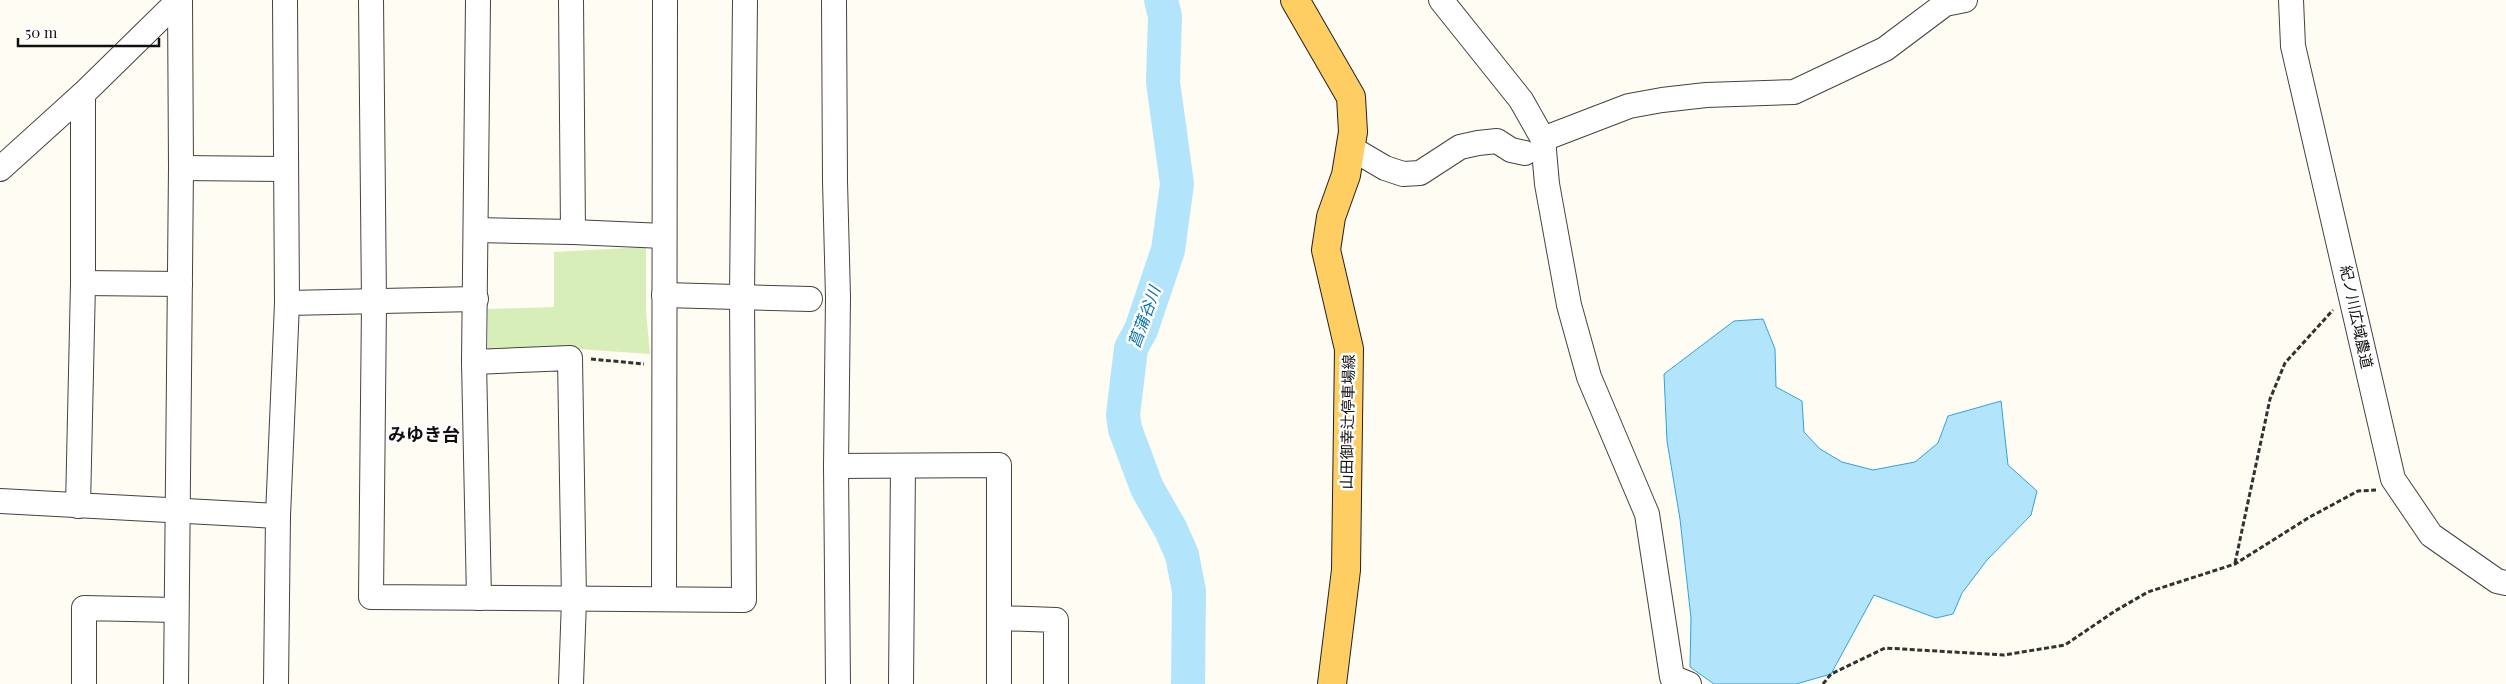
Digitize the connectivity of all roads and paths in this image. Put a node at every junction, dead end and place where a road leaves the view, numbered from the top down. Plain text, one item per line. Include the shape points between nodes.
1 (180, 0) edge
2 (285, 0) edge
3 (371, 0) edge
4 (478, 0) edge
5 (571, 0) edge
6 (665, 0) edge
7 (745, 0) edge
8 (834, 0) edge
9 (1295, 0) edge
10 (1441, 0) edge
11 (2291, 0) edge
12 (1949, 1) edge
13 (83, 94) junction
14 (1534, 146) junction
15 (1351, 148) junction
16 (181, 168) junction
17 (0, 169) edge
18 (286, 169) junction
19 (476, 230) junction
20 (573, 232) junction
21 (664, 236) junction
22 (83, 283) junction
23 (180, 284) junction
24 (2351, 292) junction
25 (664, 295) junction
26 (742, 296) junction
27 (476, 299) junction
28 (810, 299) dead end
29 (374, 302) junction
30 (287, 303) junction
31 (570, 358) junction
32 (474, 362) junction
33 (664, 365) junction
34 (836, 466) junction
35 (903, 467) junction
36 (2398, 489) junction
37 (0, 501) edge
38 (78, 506) junction
39 (176, 510) junction
40 (278, 516) junction
41 (2235, 564) junction
42 (2506, 583) edge
43 (479, 598) junction
44 (664, 598) junction
45 (574, 600) junction
46 (176, 610) junction
47 (1000, 618) junction
48 (84, 684) edge
49 (176, 684) edge
50 (276, 684) edge
51 (571, 684) edge
52 (838, 684) edge
53 (901, 684) edge
54 (999, 684) edge
55 (1056, 684) edge
56 (1332, 684) edge
57 (1688, 684) edge
58 (1823, 684) edge

1 - 13 street
1 - 16 street
2 - 18 street
3 - 29 street
4 - 19 street
5 - 20 street
6 - 21 street
7 - 26 street
8 - 34 street via 838,298
9 - 15 main road, 山田御幸辻停車場線 via 1351,97
10 - 14 street via 1521,100
11 - 24 street, 紀ノ川広域農道 via 2293,46
12 - 14 street via 1885,49 1794,92 1706,95 1629,106
13 - 17 street
13 - 22 street
14 - 15 street via 1511,150 1497,141 1478,143 1460,147 1420,173 1404,174 1385,168
14 - 57 street via 1547,184 1569,305 1589,377 1647,514 1672,677
15 - 56 main road, 山田御幸辻停車場線 via 1346,175 1331,217 1326,250 1350,349 1346,570
16 - 18 street
16 - 23 street
18 - 30 street
19 - 20 street
19 - 27 street
20 - 21 street
21 - 25 street
22 - 23 street
22 - 38 street
23 - 39 street
24 - 36 street, 紀ノ川広域農道 via 2378,418
24 - 41 path via 2285,362 2270,399
25 - 26 street
25 - 33 street
26 - 28 street
26 - 44 street via 744,600
27 - 29 street
27 - 32 street
29 - 30 street
29 - 43 street via 371,597
30 - 40 street
31 - 32 street
31 - 33 path
31 - 45 street
32 - 43 street
33 - 44 street
34 - 35 street
34 - 52 street
35 - 47 street via 999,465
35 - 53 street
36 - 41 path via 2358,491
36 - 42 street, 紀ノ川広域農道 via 2431,535 2497,581
37 - 38 street
38 - 39 street
39 - 40 street
39 - 46 street
40 - 50 street
41 - 58 path via 2148,592 2065,645 2004,655 1885,648 1832,674
43 - 45 street
44 - 45 street
45 - 51 street
46 - 48 street via 84,608
46 - 49 street
47 - 54 street
47 - 55 street via 1056,620

